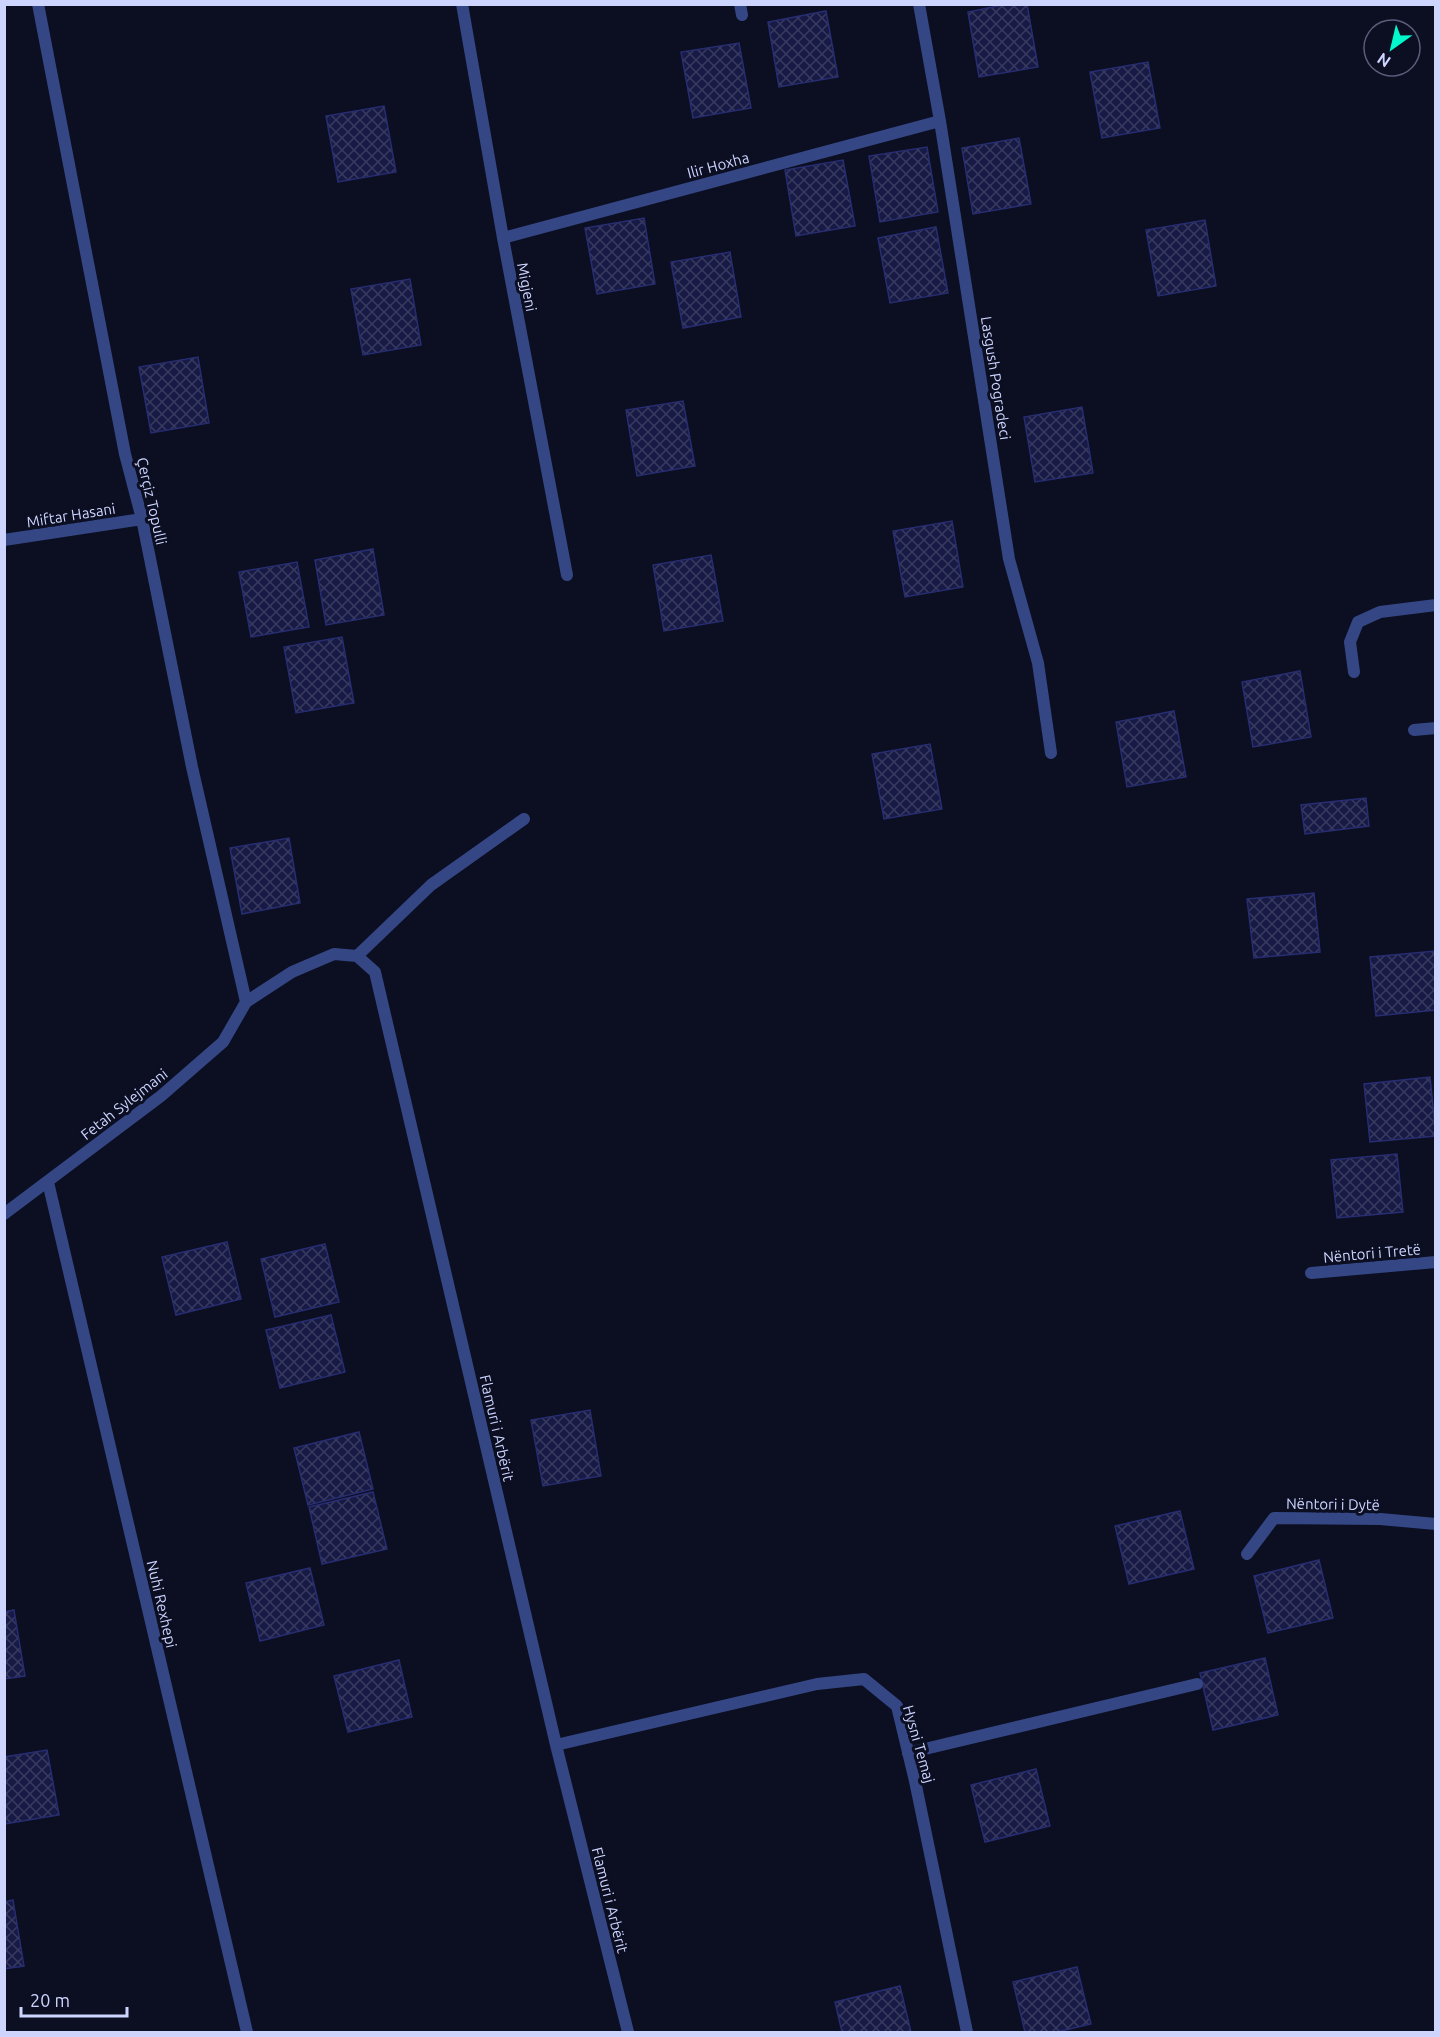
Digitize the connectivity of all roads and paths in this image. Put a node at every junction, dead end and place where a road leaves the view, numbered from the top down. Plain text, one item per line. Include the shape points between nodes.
1 (38, 4) edge
2 (462, 4) edge
3 (919, 4) edge
4 (940, 121) junction
5 (503, 238) junction
6 (142, 519) junction
7 (4, 540) edge
8 (567, 575) dead end
9 (1436, 605) edge
10 (1354, 672) dead end
11 (1436, 728) edge
12 (1414, 730) dead end
13 (1052, 753) dead end
14 (524, 819) dead end
15 (357, 956) junction
16 (246, 1002) junction
17 (48, 1182) junction
18 (4, 1214) edge
19 (1436, 1262) edge
20 (1311, 1273) dead end
21 (1436, 1524) edge
22 (1247, 1554) dead end
23 (1197, 1684) dead end
24 (556, 1744) junction
25 (908, 1753) junction
26 (247, 2032) edge
27 (628, 2032) edge
28 (967, 2032) edge

1 - 6 street, Çerçiz Topulli via 125,454
2 - 5 street, Migjeni
3 - 4 street, Lasgush Pogradeci
4 - 5 street, Ilir Hoxha
4 - 13 street, Lasgush Pogradeci via 1008,559 1038,663
5 - 8 street, Migjeni
6 - 7 street, Miftar Hasani
6 - 16 street, Çerçiz Topulli via 192,767
9 - 10 street via 1380,612 1358,622 1350,642
11 - 12 street
14 - 15 street via 431,885
15 - 16 street via 334,954 292,972
15 - 24 street, Flamuri i Arbërit via 375,972
16 - 17 street, Fetah Sylejmani via 223,1042 161,1096
17 - 18 street, Fetah Sylejmani
17 - 26 street, Nuhi Rexhepi
19 - 20 street, Nëntori i Tretë
21 - 22 street, Nëntori i Dytë via 1274,1518
23 - 25 street
24 - 25 street, Hysni Temaj via 818,1684 864,1679 897,1706
24 - 27 street, Flamuri i Arbërit
25 - 28 street, Hysni Temaj

